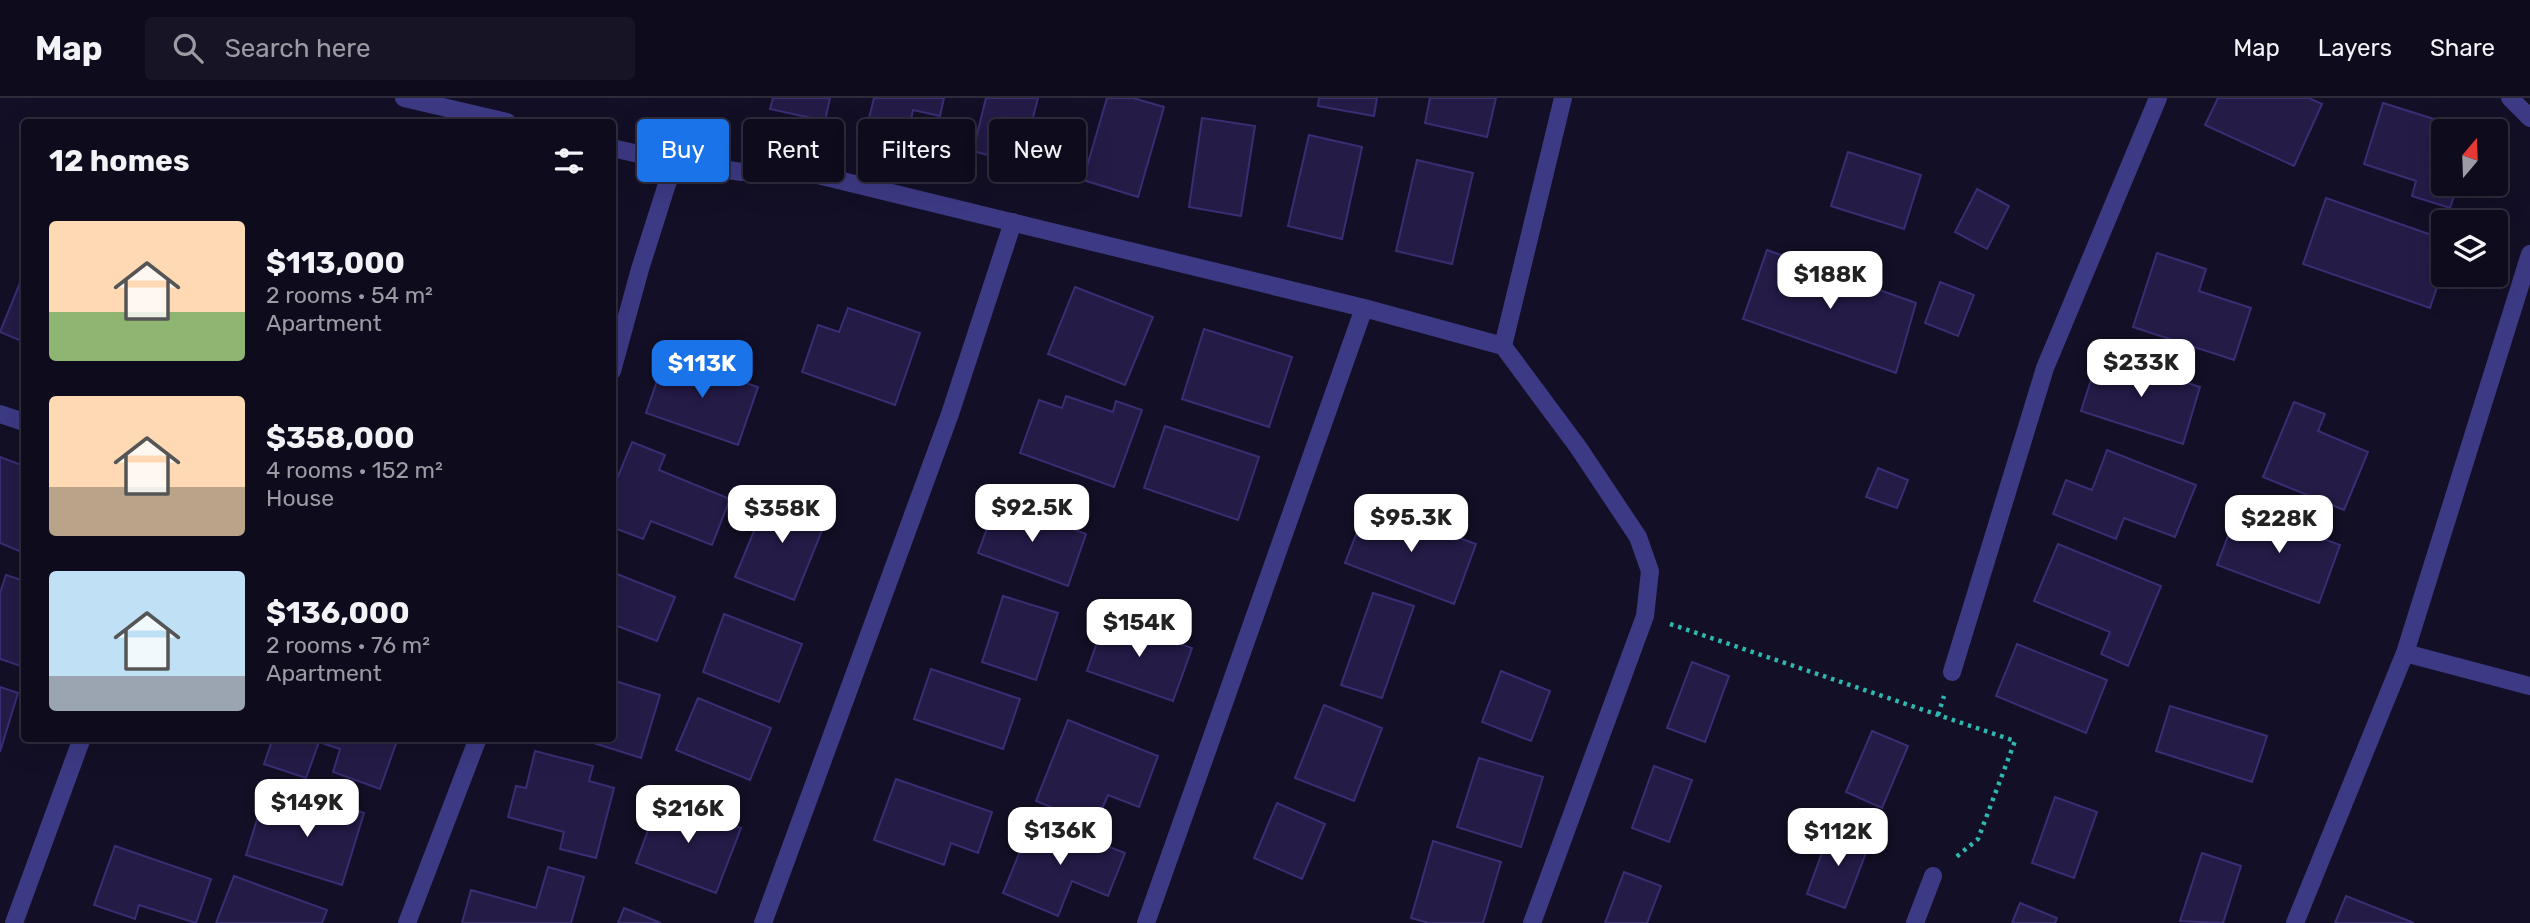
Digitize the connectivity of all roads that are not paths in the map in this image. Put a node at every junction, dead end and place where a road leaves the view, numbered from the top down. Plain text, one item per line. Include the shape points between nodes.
1 (404, 98) edge
2 (1563, 98) edge
3 (2158, 98) edge
4 (2510, 98) edge
5 (2530, 118) edge
6 (494, 119) edge
7 (616, 149) edge
8 (637, 154) edge
9 (729, 170) edge
10 (668, 182) edge
11 (1013, 222) junction
12 (2530, 254) edge
13 (1364, 308) junction
14 (1503, 346) junction
15 (616, 356) edge
16 (0, 414) edge
17 (21, 421) edge
18 (2405, 653) junction
19 (1952, 672) dead end
20 (2530, 686) edge
21 (81, 742) edge
22 (476, 742) edge
23 (1933, 876) road end
24 (14, 923) edge
25 (407, 923) edge
26 (763, 923) edge
27 (1146, 923) edge
28 (1532, 923) edge
29 (1915, 923) edge
30 (2295, 923) edge

1 - 6 street
2 - 14 street
3 - 19 street via 2045,368
4 - 5 street
7 - 8 street
9 - 11 street via 793,169
10 - 15 street
11 - 13 street
11 - 26 street via 950,414
12 - 18 street
13 - 14 street
13 - 27 street
14 - 28 street via 1638,537 1650,571 1645,616
16 - 17 street
18 - 20 street
18 - 30 street
21 - 24 street
22 - 25 street
23 - 29 street

